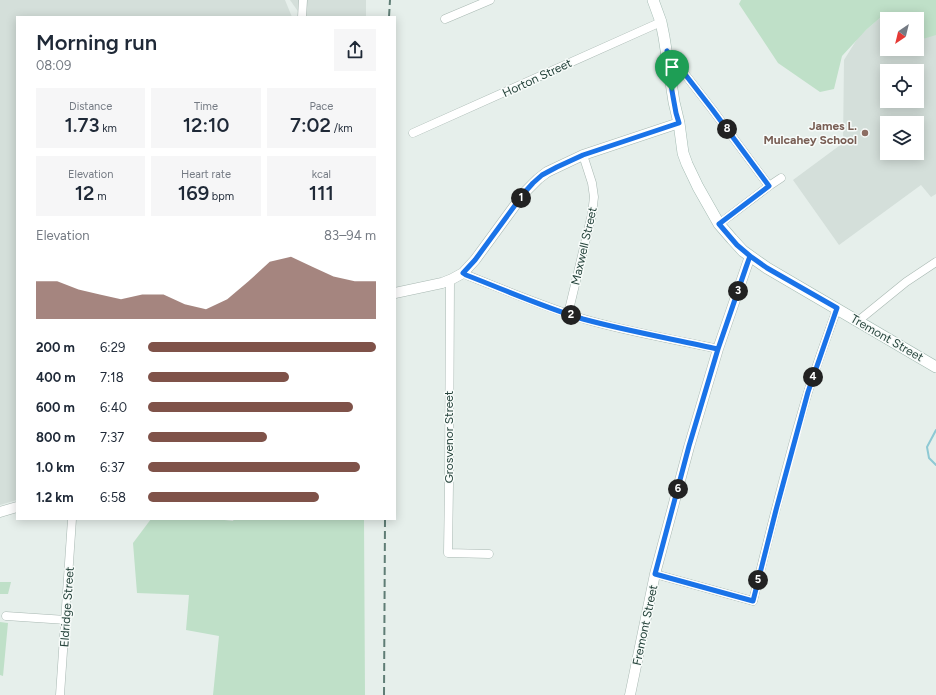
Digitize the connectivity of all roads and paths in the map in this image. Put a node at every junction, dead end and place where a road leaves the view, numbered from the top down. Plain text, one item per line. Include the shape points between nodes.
1 (303, 0) edge
2 (490, 0) edge
3 (653, 0) edge
4 (302, 16) edge
5 (445, 19) dead end
6 (661, 22) junction
7 (667, 51) junction
8 (679, 123) junction
9 (413, 134) dead end
10 (583, 155) junction
11 (781, 178) dead end
12 (769, 186) junction
13 (719, 224) junction
14 (750, 256) junction
15 (936, 262) edge
16 (463, 273) junction
17 (450, 280) junction
18 (396, 293) edge
19 (837, 308) junction
20 (568, 314) junction
21 (858, 321) junction
22 (718, 349) junction
23 (936, 367) edge
24 (16, 507) edge
25 (0, 512) edge
26 (72, 520) edge
27 (489, 554) dead end
28 (655, 574) junction
29 (6, 616) dead end
30 (66, 620) junction
31 (60, 695) edge
32 (630, 695) edge

1 - 4 street
2 - 5 street
3 - 6 main road, Tremont Street
6 - 7 main road, Tremont Street
6 - 9 street, Horton Street
7 - 8 main road, Tremont Street
7 - 12 street
8 - 10 street
8 - 13 main road, Tremont Street via 687,164
10 - 16 street via 552,169 533,183
10 - 20 street, Maxwell Street via 592,182 594,203
11 - 12 street
12 - 13 street
13 - 14 main road, Tremont Street
14 - 19 main road, Tremont Street
14 - 22 street, Fremont Street
15 - 21 street via 906,282
16 - 17 street
16 - 20 street
17 - 18 street
17 - 27 street, Grosvenor Street via 448,553
19 - 21 main road, Tremont Street
19 - 28 street via 808,392 753,601
20 - 22 street
21 - 23 main road, Tremont Street
22 - 28 street, Fremont Street
24 - 25 street
26 - 30 street, Eldridge Street
28 - 32 street, Fremont Street
29 - 30 street
30 - 31 street, Eldridge Street

